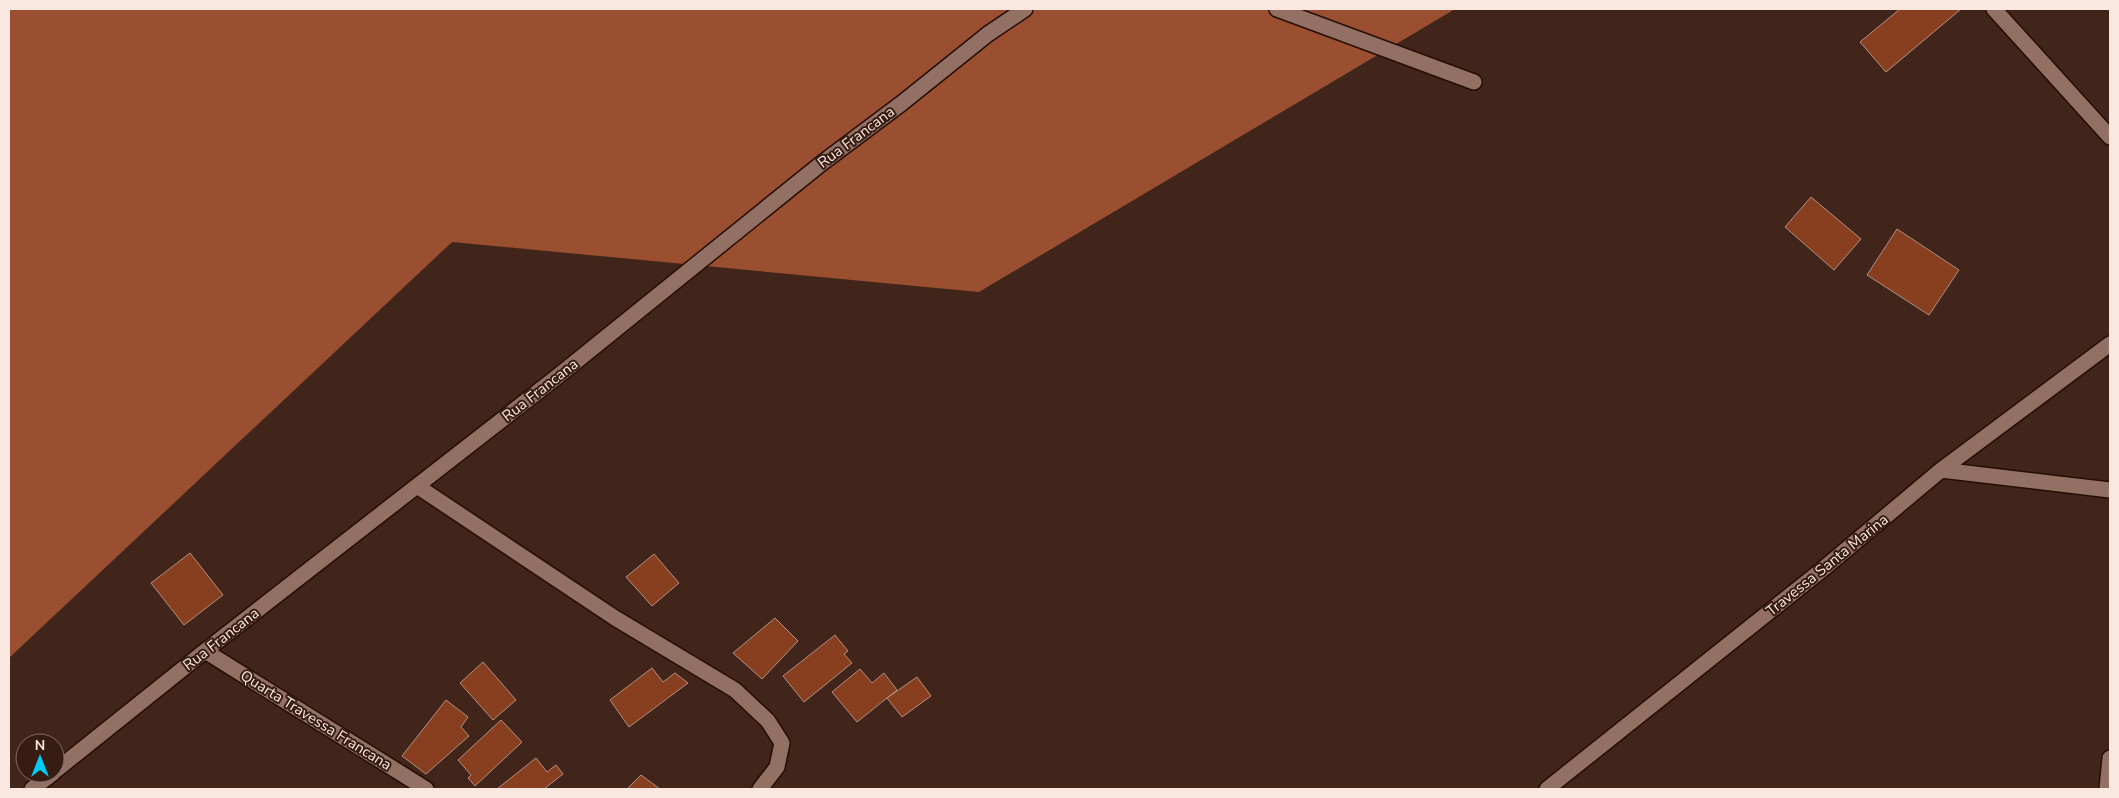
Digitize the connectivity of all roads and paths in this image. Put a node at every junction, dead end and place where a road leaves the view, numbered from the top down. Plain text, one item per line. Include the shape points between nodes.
1 (1025, 9) edge
2 (1277, 9) edge
3 (1994, 9) edge
4 (1474, 82) dead end
5 (2110, 137) edge
6 (2110, 344) edge
7 (1941, 470) junction
8 (417, 486) junction
9 (2110, 490) edge
10 (205, 651) junction
11 (2110, 758) edge
12 (65, 763) edge
13 (426, 789) edge
14 (760, 789) edge
15 (1547, 789) edge
16 (2107, 789) edge

1 - 8 street, Rua Francana via 822,163
2 - 4 street
3 - 5 street
6 - 7 street, Travessa Santa Marina
7 - 9 street
7 - 15 street, Travessa Santa Marina via 1823,569
8 - 10 street, Rua Francana
8 - 14 street via 615,618 735,690 768,722 782,743 777,768
10 - 12 street, Rua Francana
10 - 13 street, Quarta Travessa Francana
11 - 16 street

